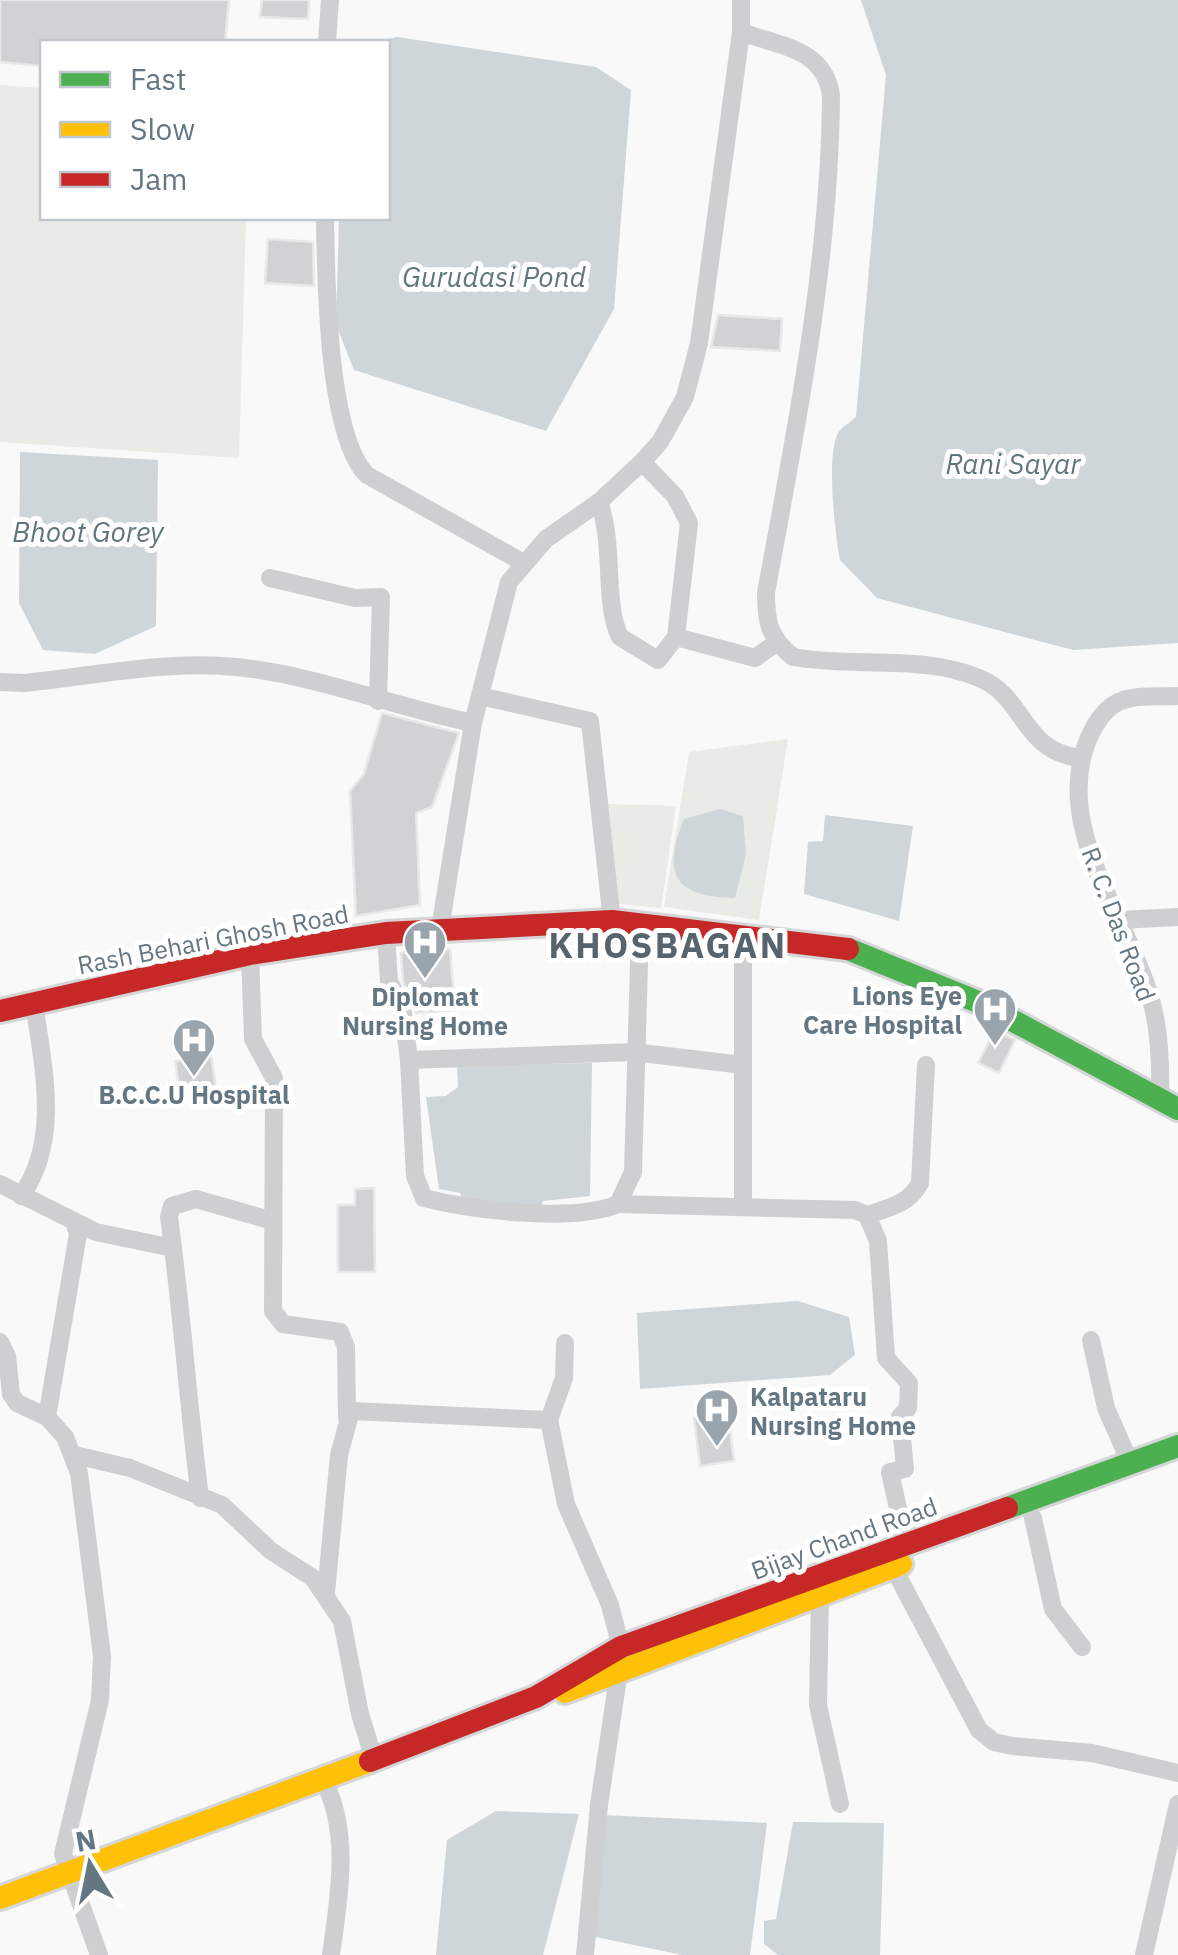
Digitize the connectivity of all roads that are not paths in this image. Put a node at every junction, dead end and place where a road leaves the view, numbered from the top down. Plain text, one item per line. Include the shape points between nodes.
1 (330, 0) edge
2 (741, 0) edge
3 (740, 32) junction
4 (327, 40) edge
5 (326, 220) edge
6 (642, 462) junction
7 (599, 502) junction
8 (522, 562) junction
9 (270, 578) dead end
10 (676, 638) junction
11 (776, 643) junction
12 (0, 682) edge
13 (480, 696) junction
14 (1178, 696) edge
15 (378, 701) junction
16 (473, 723) junction
17 (1079, 758) junction
18 (1178, 917) edge
19 (1118, 920) junction
20 (612, 922) junction
21 (640, 929) junction
22 (440, 930) junction
23 (386, 934) junction
24 (743, 934) junction
25 (250, 954) junction
26 (34, 1003) junction
27 (0, 1010) edge
28 (633, 1052) junction
29 (409, 1060) junction
30 (743, 1065) junction
31 (926, 1065) dead end
32 (1169, 1104) edge
33 (0, 1184) edge
34 (21, 1196) junction
35 (618, 1204) junction
36 (743, 1205) junction
37 (867, 1215) junction
38 (74, 1221) junction
39 (273, 1221) junction
40 (173, 1248) junction
41 (1091, 1340) dead end
42 (0, 1342) edge
43 (565, 1344) dead end
44 (47, 1417) junction
45 (347, 1418) junction
46 (549, 1420) junction
47 (1178, 1446) edge
48 (76, 1455) junction
49 (1178, 1463) edge
50 (1131, 1466) junction
51 (200, 1498) junction
52 (1034, 1518) junction
53 (906, 1545) junction
54 (893, 1567) junction
55 (326, 1593) junction
56 (820, 1596) junction
57 (1082, 1647) dead end
58 (620, 1659) junction
59 (374, 1759) junction
60 (1178, 1773) edge
61 (323, 1779) junction
62 (840, 1804) dead end
63 (1178, 1804) edge
64 (70, 1873) junction
65 (0, 1898) edge
66 (99, 1955) edge
67 (331, 1955) edge
68 (585, 1955) edge
69 (1144, 1955) edge

1 - 4 street
2 - 3 street
3 - 6 street via 699,343 672,424
3 - 11 street via 812,58 831,94 810,344 766,593 766,624
5 - 8 street via 335,374 354,463
6 - 7 street
6 - 10 street via 690,522
7 - 8 street
7 - 10 street via 620,637 658,660
8 - 13 street via 501,599
9 - 15 street via 355,598 381,597
10 - 11 street via 756,658
11 - 17 street via 793,657 817,661 975,676 996,685 1043,746
12 - 15 street via 184,665 235,667
13 - 16 street
13 - 20 street via 590,721
14 - 17 street via 1130,698 1111,706
15 - 16 street
16 - 22 street
17 - 19 street, R. C. Das Road via 1086,847
18 - 19 street
19 - 32 street, R. C. Das Road via 1150,995
20 - 21 main road, Rash Behari Ghosh Road
20 - 22 main road, Rash Behari Ghosh Road
21 - 24 main road, Rash Behari Ghosh Road
21 - 28 street
22 - 23 main road, Rash Behari Ghosh Road
23 - 25 main road, Rash Behari Ghosh Road
23 - 29 street
24 - 30 street
24 - 32 main road, Rash Behari Ghosh Road via 790,936 926,979
25 - 26 main road, Rash Behari Ghosh Road
25 - 39 street via 254,1039 274,1078
26 - 27 main road, Rash Behari Ghosh Road
26 - 34 street via 45,1124 40,1156
28 - 29 street
28 - 30 street
28 - 35 street via 632,1172
29 - 35 street via 415,1176 424,1198 583,1212
30 - 36 street
31 - 37 street via 920,1182 900,1204
33 - 34 street
34 - 38 street
35 - 36 street
36 - 37 street
37 - 53 street via 878,1240 886,1358 909,1382 908,1408 900,1417 906,1469 890,1472
38 - 40 street
38 - 44 street via 78,1234
39 - 40 street via 196,1199 181,1201 169,1217
39 - 45 street via 276,1320 340,1332
40 - 51 street
41 - 50 street via 1106,1408
42 - 44 street via 10,1394
43 - 46 street via 564,1378
44 - 48 street
45 - 46 street via 359,1409
45 - 55 street
46 - 58 street via 566,1504 610,1605
47 - 50 main road, Bijay Chand Road
48 - 51 street via 130,1468
48 - 64 street via 102,1656 100,1700 63,1854
49 - 52 main road, Bijay Chand Road
50 - 53 main road, Bijay Chand Road
51 - 55 street via 222,1505
52 - 54 main road, Bijay Chand Road
52 - 57 street via 1052,1609
53 - 58 main road, Bijay Chand Road
54 - 56 main road, Bijay Chand Road
54 - 60 street via 979,1730 994,1742
55 - 59 street via 347,1636
56 - 58 main road, Bijay Chand Road
56 - 62 street via 818,1705
58 - 59 main road, Bijay Chand Road
58 - 68 street
59 - 61 main road, Bijay Chand Road
61 - 64 main road, Bijay Chand Road
61 - 67 street via 337,1805 340,1847
63 - 69 street
64 - 65 main road, Bijay Chand Road
64 - 66 street

